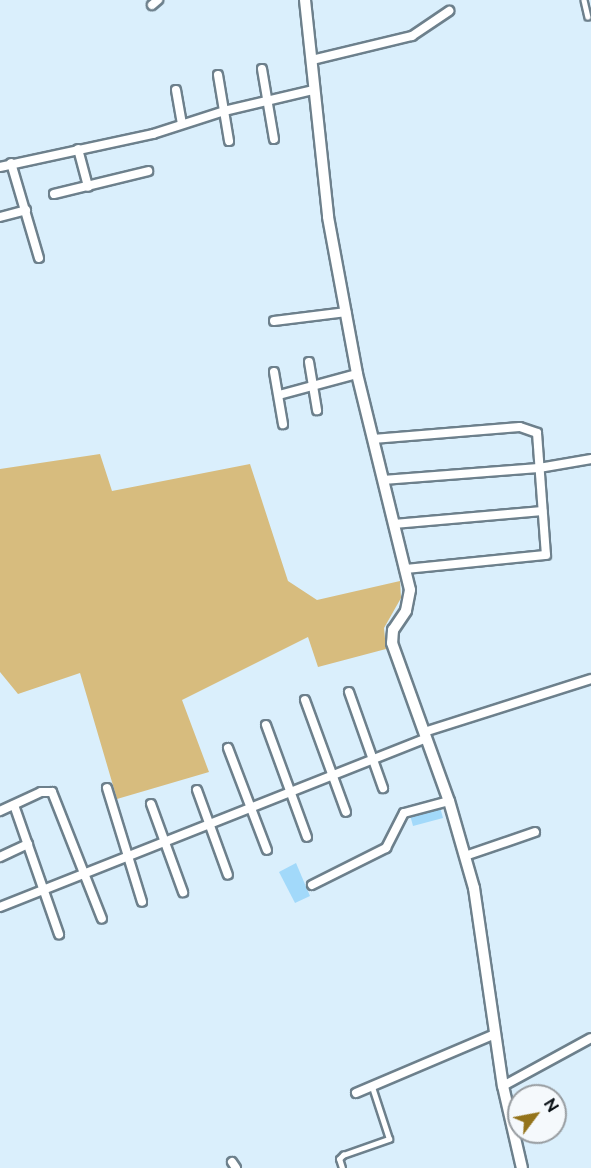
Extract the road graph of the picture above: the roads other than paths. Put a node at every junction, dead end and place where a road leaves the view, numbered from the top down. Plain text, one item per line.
1 (305, 0) edge
2 (584, 0) edge
3 (449, 11) dead end
4 (588, 17) dead end
5 (312, 60) junction
6 (262, 69) dead end
7 (218, 75) dead end
8 (176, 90) dead end
9 (313, 90) junction
10 (266, 100) junction
11 (224, 111) junction
12 (182, 123) junction
13 (274, 139) dead end
14 (229, 141) dead end
15 (78, 148) junction
16 (11, 163) junction
17 (0, 167) edge
18 (148, 171) dead end
19 (88, 187) junction
20 (54, 194) dead end
21 (26, 210) junction
22 (0, 217) edge
23 (39, 258) dead end
24 (346, 312) junction
25 (274, 321) dead end
26 (309, 362) dead end
27 (274, 372) dead end
28 (357, 374) junction
29 (313, 386) junction
30 (279, 395) junction
31 (317, 410) dead end
32 (283, 424) dead end
33 (373, 439) junction
34 (591, 459) edge
35 (539, 468) junction
36 (383, 480) junction
37 (542, 511) junction
38 (394, 524) junction
39 (405, 569) junction
40 (591, 679) edge
41 (349, 692) dead end
42 (304, 700) dead end
43 (266, 725) dead end
44 (425, 735) junction
45 (228, 748) dead end
46 (373, 760) junction
47 (333, 776) junction
48 (106, 788) dead end
49 (383, 788) dead end
50 (197, 790) dead end
51 (290, 793) junction
52 (449, 801) junction
53 (151, 804) dead end
54 (14, 805) junction
55 (251, 808) junction
56 (0, 811) edge
57 (346, 812) dead end
58 (209, 824) junction
59 (535, 832) dead end
60 (307, 837) dead end
61 (166, 841) junction
62 (28, 844) junction
63 (267, 850) dead end
64 (128, 856) junction
65 (465, 856) junction
66 (0, 857) edge
67 (83, 873) junction
68 (228, 875) dead end
69 (312, 885) dead end
70 (43, 888) junction
71 (183, 892) dead end
72 (142, 902) dead end
73 (0, 907) edge
74 (102, 919) dead end
75 (58, 934) dead end
76 (495, 1035) junction
77 (591, 1038) edge
78 (503, 1086) junction
79 (372, 1087) junction
80 (356, 1093) dead end
81 (342, 1168) edge
82 (522, 1168) edge

1 - 5 street
2 - 4 lane
3 - 5 street
5 - 9 street
6 - 10 street
7 - 11 street
8 - 12 street
9 - 10 street
9 - 24 street
10 - 11 street
10 - 13 street
11 - 12 street
11 - 14 street
12 - 15 street
15 - 16 street
15 - 19 street
16 - 17 street
16 - 21 street
18 - 19 street
19 - 20 street
21 - 22 street
21 - 23 street
24 - 25 street
24 - 28 street
26 - 29 street
27 - 30 street
28 - 29 street
28 - 33 street
29 - 30 street
29 - 31 street
30 - 32 street
33 - 35 street
33 - 36 street
34 - 35 street
35 - 36 street
35 - 37 street
36 - 38 street
37 - 38 street
37 - 39 street
38 - 39 street
39 - 44 street
40 - 44 street
41 - 46 street
42 - 47 street
43 - 51 street
44 - 46 street
44 - 52 street
45 - 55 street
46 - 47 street
46 - 49 street
47 - 51 street
47 - 57 street
48 - 64 street
50 - 58 street
51 - 55 street
51 - 60 street
52 - 65 street
52 - 69 street
53 - 61 street
54 - 56 street
54 - 62 street
54 - 67 street
55 - 58 street
55 - 63 street
58 - 61 street
58 - 68 street
59 - 65 street
61 - 64 street
61 - 71 street
62 - 66 street
62 - 70 street
64 - 67 street
64 - 72 street
65 - 76 street
67 - 70 street
67 - 74 street
70 - 73 street
70 - 75 street
76 - 78 street
76 - 79 street
77 - 78 street
78 - 82 street
79 - 80 street
79 - 81 lane

